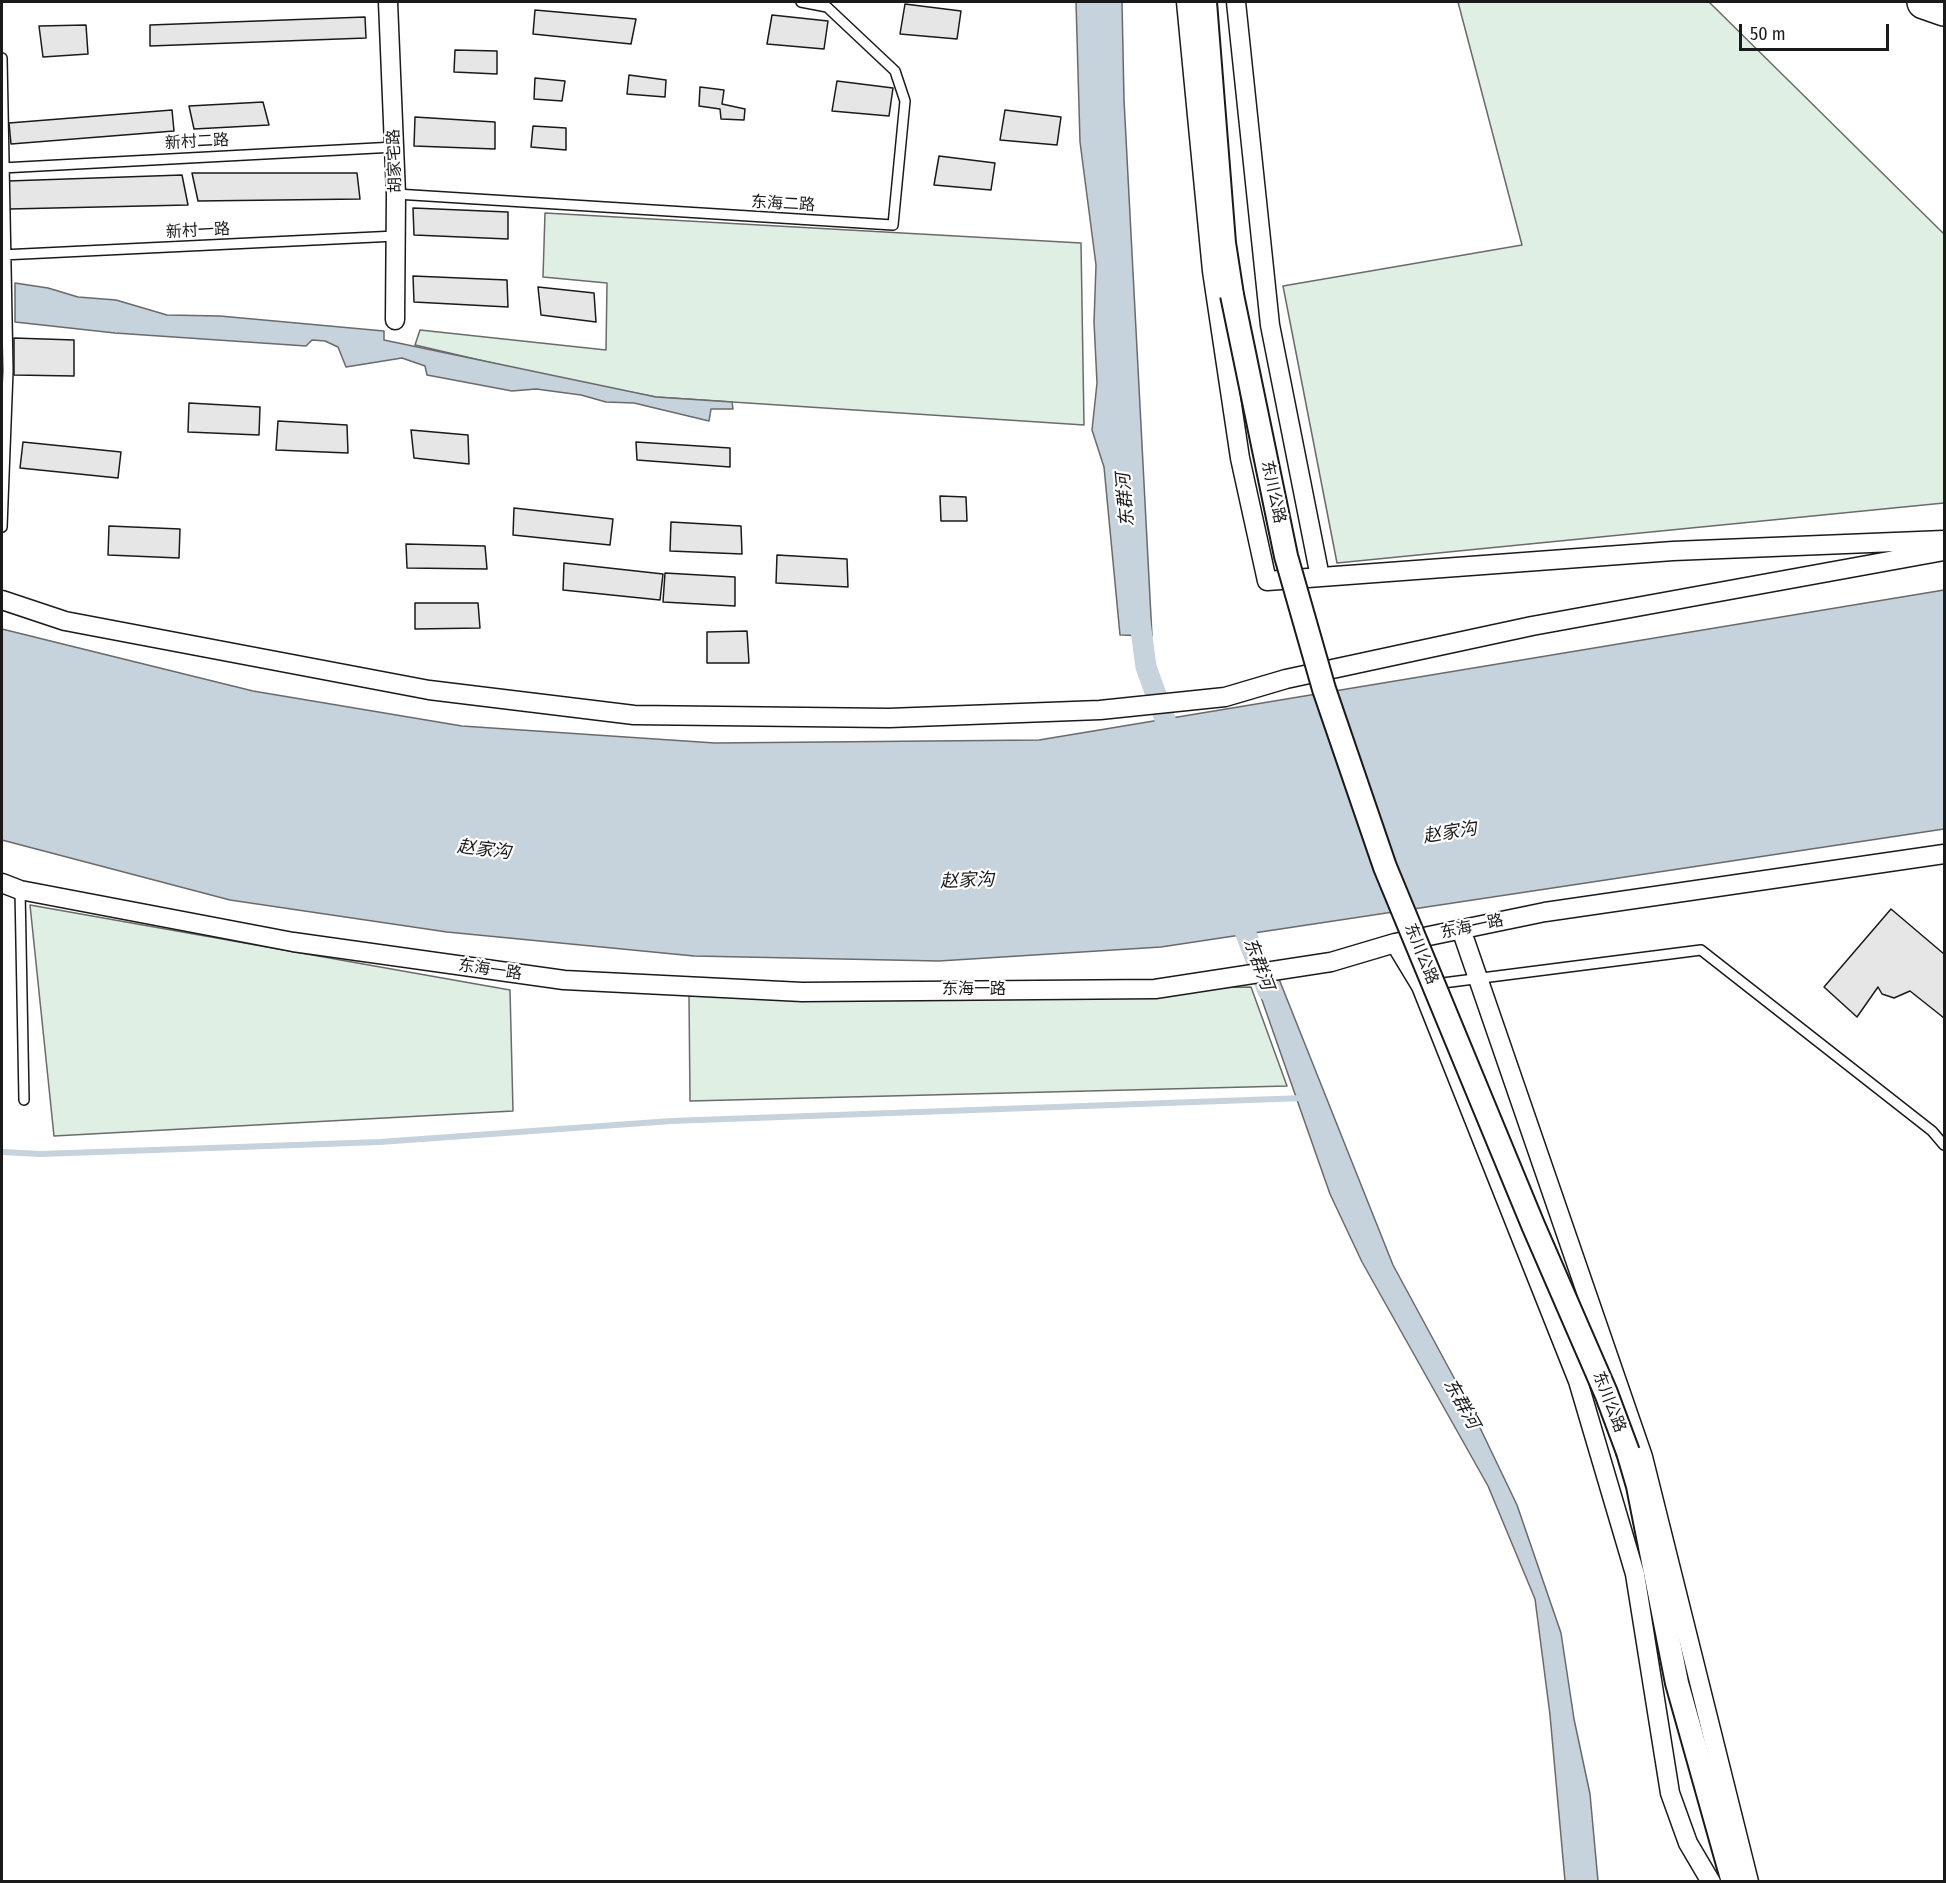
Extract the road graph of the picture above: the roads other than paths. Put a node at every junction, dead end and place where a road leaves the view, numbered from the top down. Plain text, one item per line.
1 (388, 2) edge
2 (801, 2) edge
3 (1186, 2) edge
4 (1205, 2) edge
5 (1236, 2) edge
6 (1924, 2) edge
7 (1944, 9) edge
8 (2, 58) edge
9 (395, 147) junction
10 (3, 168) edge
11 (396, 194) junction
12 (396, 236) junction
13 (4, 255) edge
14 (395, 320) dead end
15 (2, 526) edge
16 (1944, 540) edge
17 (1944, 551) edge
18 (1320, 577) junction
19 (2, 600) edge
20 (1944, 854) edge
21 (2, 883) edge
22 (20, 890) junction
23 (1461, 929) junction
24 (1395, 943) junction
25 (1478, 979) junction
26 (1421, 986) junction
27 (24, 1100) dead end
28 (1944, 1145) edge
29 (1711, 1881) edge
30 (1733, 1881) edge
31 (1749, 1881) edge

1 - 9 street, 胡家宅路
2 - 11 lane, 东海二路
3 - 18 street
4 - 30 street, 东川公路, bridge
5 - 18 street
6 - 7 highway
8 - 10 lane
9 - 10 lane, 新村二路
9 - 11 street, 胡家宅路
10 - 13 lane
11 - 12 street, 胡家宅路
12 - 13 lane, 新村一路
12 - 14 street, 胡家宅路
13 - 15 lane
16 - 18 street
17 - 19 street
20 - 23 street, 东海一路
21 - 22 street, 东海一路
22 - 24 street, 东海一路
22 - 27 lane
23 - 24 street, 东海一路
23 - 25 street
24 - 26 street
25 - 26 lane
25 - 28 lane
25 - 31 street
26 - 29 street

